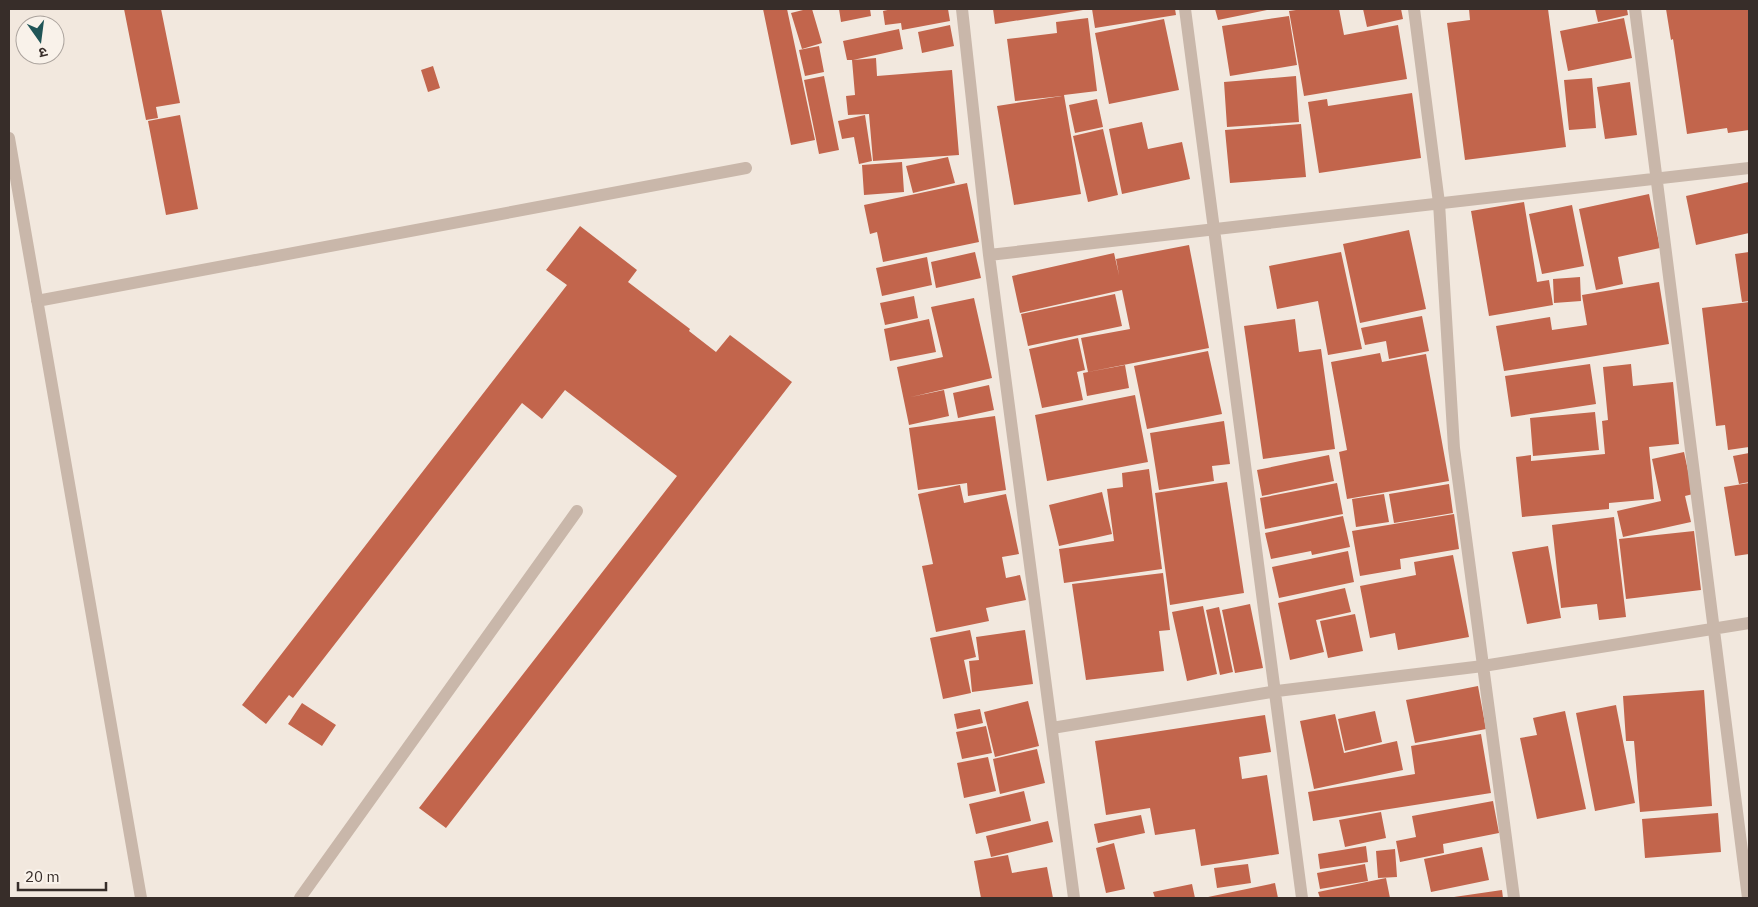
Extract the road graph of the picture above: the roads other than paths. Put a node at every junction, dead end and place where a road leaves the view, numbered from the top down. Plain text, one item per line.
1 (962, 9) edge
2 (1185, 9) edge
3 (1414, 9) edge
4 (1635, 9) edge
5 (9, 138) edge
6 (746, 168) dead end
7 (1749, 168) edge
8 (1656, 179) junction
9 (1439, 203) junction
10 (1212, 229) junction
11 (989, 255) junction
12 (37, 301) junction
13 (577, 511) dead end
14 (1749, 623) edge
15 (1713, 628) junction
16 (1483, 666) junction
17 (1277, 691) junction
18 (1052, 728) junction
19 (141, 898) edge
20 (300, 898) edge
21 (1074, 898) edge
22 (1302, 898) edge
23 (1514, 898) edge
24 (1748, 898) edge

1 - 11 street
2 - 10 street
3 - 9 street
4 - 8 street
5 - 12 street
6 - 12 street
7 - 8 street
8 - 9 street
8 - 15 street
9 - 10 street
9 - 16 street
10 - 11 street
10 - 17 street
11 - 18 street
12 - 19 street
13 - 20 street
14 - 15 street
15 - 16 street
15 - 24 street
16 - 17 street
16 - 23 street
17 - 18 street
17 - 22 street
18 - 21 street

